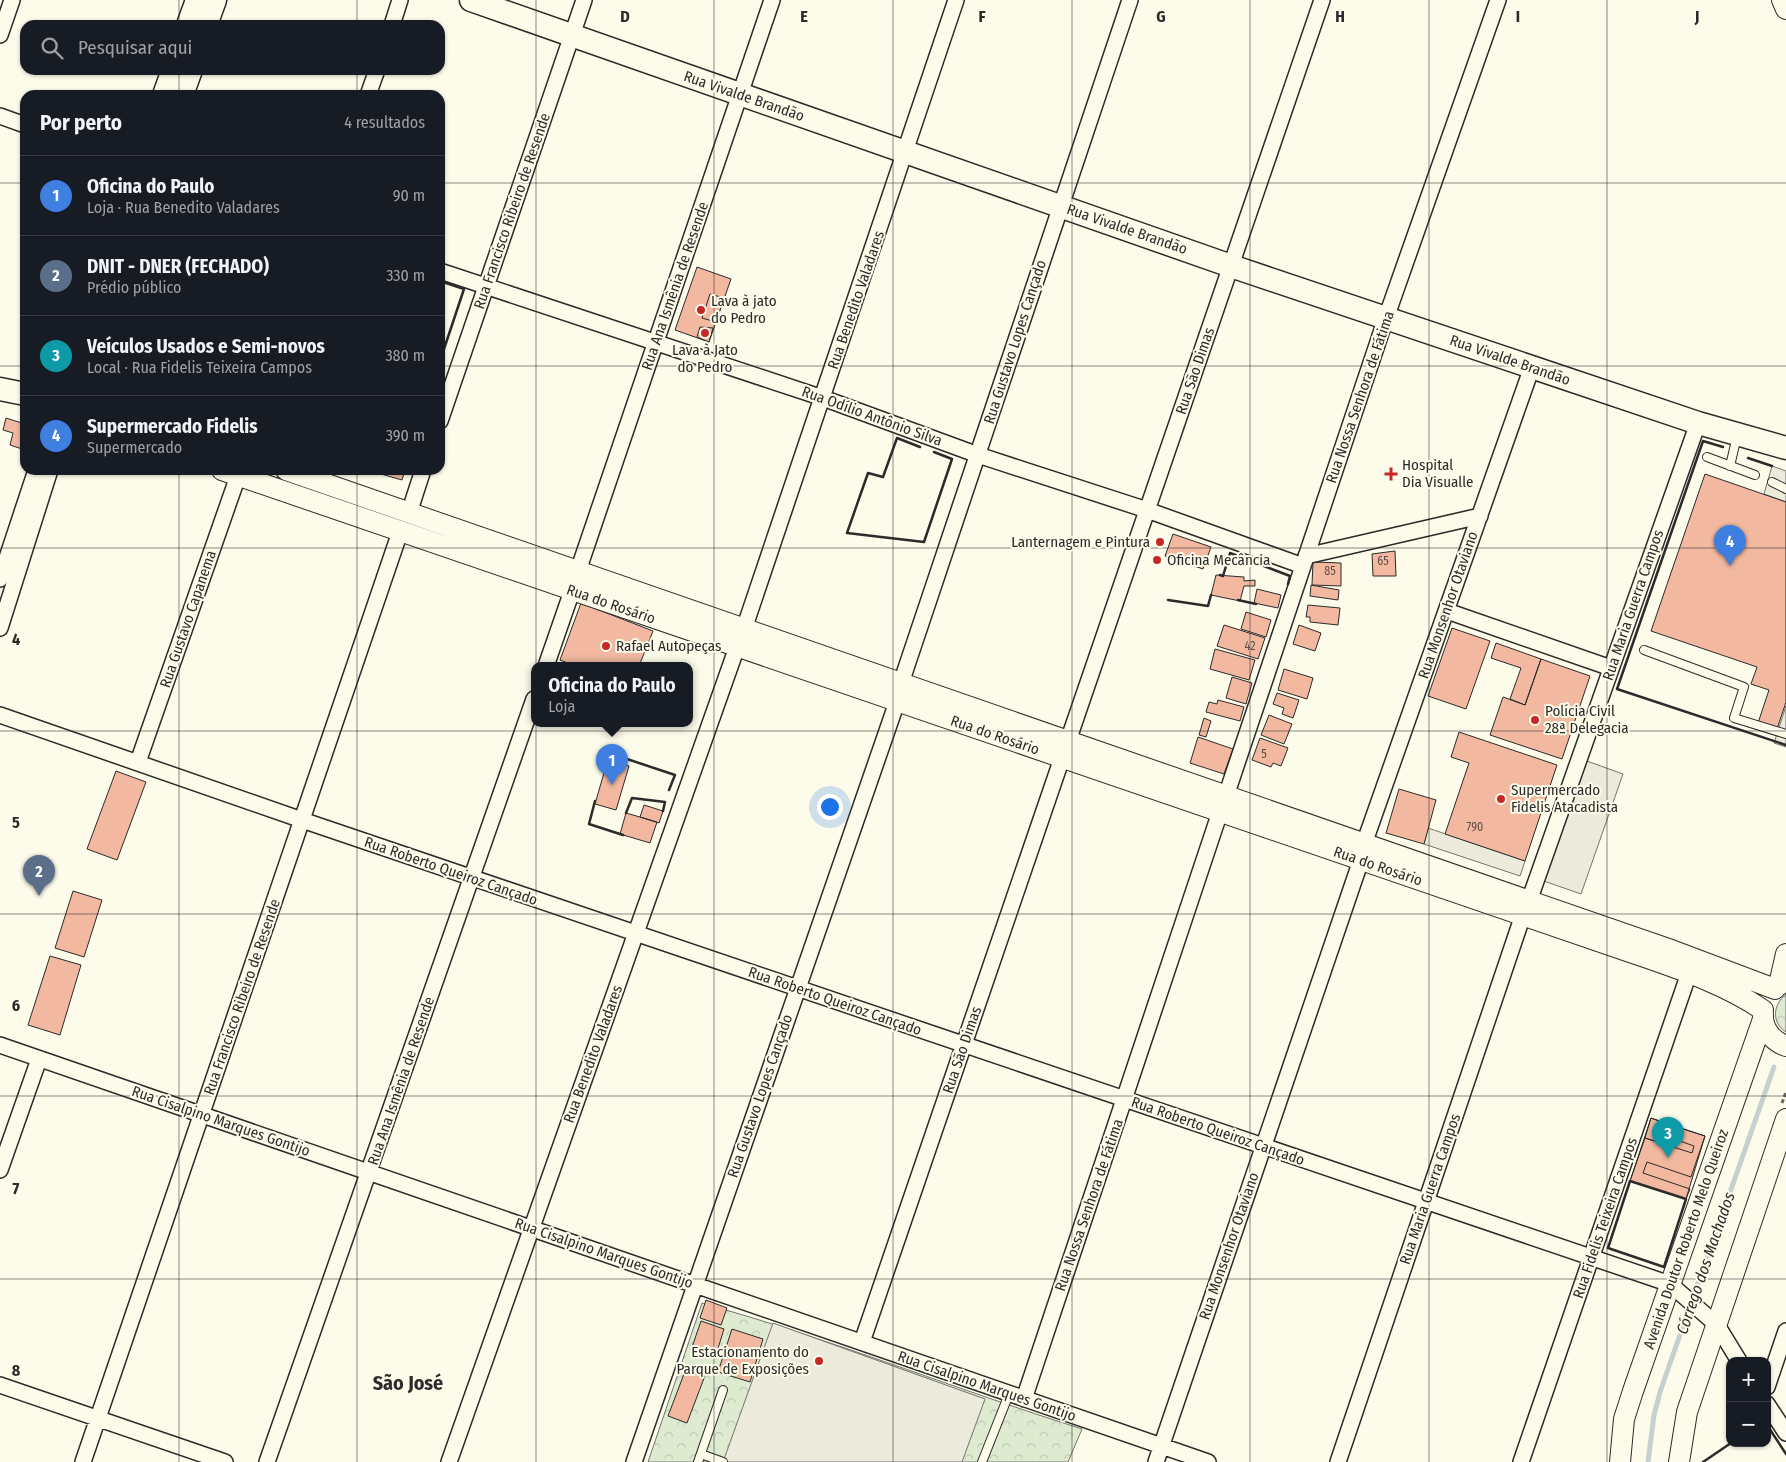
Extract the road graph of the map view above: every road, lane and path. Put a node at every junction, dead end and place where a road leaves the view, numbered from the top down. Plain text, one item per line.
1 (12, 0) edge
2 (197, 0) edge
3 (215, 0) edge
4 (400, 0) edge
5 (471, 0) edge
6 (584, 0) edge
7 (772, 0) edge
8 (956, 0) edge
9 (1130, 0) edge
10 (1322, 0) edge
11 (1782, 0) edge
12 (1492, 1) edge
13 (1786, 9) edge
14 (190, 20) edge
15 (208, 20) edge
16 (394, 20) edge
17 (0, 35) edge
18 (572, 35) junction
19 (171, 75) edge
20 (188, 75) edge
21 (374, 75) edge
22 (166, 90) edge
23 (184, 90) edge
24 (370, 90) edge
25 (740, 94) junction
26 (0, 116) edge
27 (20, 123) edge
28 (906, 152) junction
29 (1060, 206) junction
30 (1231, 266) junction
31 (445, 273) edge
32 (486, 286) junction
33 (1386, 318) junction
34 (656, 342) junction
35 (1532, 367) junction
36 (0, 389) edge
37 (20, 393) edge
38 (823, 398) junction
39 (445, 406) edge
40 (1698, 423) junction
41 (1738, 434) junction
42 (1786, 448) edge
43 (978, 455) junction
44 (1707, 457) dead end
45 (1730, 466) junction
46 (34, 475) edge
47 (48, 475) edge
48 (229, 475) edge
49 (236, 475) edge
50 (300, 475) edge
51 (421, 475) edge
52 (1755, 475) dead end
53 (1786, 478) edge
54 (1772, 482) dead end
55 (1785, 488) edge
56 (1148, 510) junction
57 (409, 513) junction
58 (1480, 516) junction
59 (400, 532) junction
60 (1305, 561) junction
61 (578, 571) junction
62 (0, 579) edge
63 (572, 591) junction
64 (1446, 611) junction
65 (0, 628) edge
66 (741, 638) junction
67 (1644, 650) dead end
68 (547, 662) edge
69 (1611, 668) junction
70 (899, 692) junction
71 (531, 708) edge
72 (0, 715) edge
73 (1786, 734) edge
74 (1065, 749) junction
75 (138, 762) junction
76 (1223, 804) junction
77 (302, 820) junction
78 (1362, 852) junction
79 (472, 878) junction
80 (1526, 908) junction
81 (636, 933) junction
82 (1786, 954) edge
83 (1689, 973) junction
84 (1780, 986) edge
85 (797, 988) junction
86 (1763, 1014) junction
87 (0, 1045) edge
88 (964, 1045) junction
89 (1786, 1046) edge
90 (39, 1059) junction
91 (1124, 1099) junction
92 (202, 1115) junction
93 (1786, 1119) edge
94 (1263, 1146) junction
95 (0, 1170) edge
96 (368, 1172) junction
97 (1426, 1201) junction
98 (531, 1228) junction
99 (1590, 1259) junction
100 (695, 1285) junction
101 (1677, 1290) junction
102 (1717, 1325) junction
103 (1786, 1331) edge
104 (862, 1342) junction
105 (1737, 1357) edge
106 (1771, 1375) edge
107 (0, 1385) edge
108 (723, 1390) dead end
109 (1009, 1394) junction
110 (1024, 1399) junction
111 (1771, 1410) edge
112 (98, 1419) junction
113 (1786, 1434) edge
114 (1161, 1447) junction
115 (699, 1458) edge
116 (83, 1462) edge
117 (225, 1462) edge
118 (267, 1462) edge
119 (449, 1462) edge
120 (634, 1462) edge
121 (723, 1462) edge
122 (982, 1462) edge
123 (1156, 1462) edge
124 (1208, 1462) edge
125 (1338, 1462) edge
126 (1520, 1462) edge
127 (1620, 1462) edge
128 (1679, 1462) edge

1 - 17 street
2 - 14 main road
3 - 15 main road
4 - 16 street
5 - 18 main road, Rua Vivalde Brandão
6 - 18 street, Rua Francisco Ribeiro de Resende
7 - 25 street, Rua Ana Ismênia de Resende
8 - 28 street, Rua Benedito Valadares
9 - 29 street, Rua Gustavo Lopes Cançado
10 - 30 street, Rua São Dimas
11 - 13 main road
12 - 33 street, Rua Nossa Senhora de Fátima
18 - 25 main road, Rua Vivalde Brandão
18 - 32 street, Rua Francisco Ribeiro de Resende
19 - 22 main road
20 - 23 main road
21 - 24 street
25 - 28 main road, Rua Vivalde Brandão
25 - 34 street, Rua Ana Ismênia de Resende
26 - 27 street
28 - 29 main road, Rua Vivalde Brandão
28 - 38 street, Rua Benedito Valadares
29 - 30 main road, Rua Vivalde Brandão
29 - 43 street, Rua Gustavo Lopes Cançado
30 - 33 main road, Rua Vivalde Brandão
30 - 56 street, Rua São Dimas
31 - 32 street, Rua Odílio Antônio Silva
32 - 34 street, Rua Odílio Antônio Silva
32 - 39 street, Rua Francisco Ribeiro de Resende
33 - 35 main road, Rua Vivalde Brandão
33 - 60 street, Rua Nossa Senhora de Fátima
34 - 38 street, Rua Odílio Antônio Silva
34 - 61 street, Rua Ana Ismênia de Resende
35 - 40 main road, Rua Vivalde Brandão
35 - 58 street, Rua Monsenhor Otaviano
36 - 37 main road
38 - 43 street, Rua Odílio Antônio Silva
38 - 66 street, Rua Benedito Valadares
40 - 41 main road, Rua Vivalde Brandão
40 - 69 street, Rua Maria Guerra Campos
41 - 42 main road, Rua Vivalde Brandão
41 - 45 lane
43 - 56 street, Rua Odílio Antônio Silva
43 - 70 street, Rua Gustavo Lopes Cançado
44 - 45 lane
45 - 52 lane
46 - 62 street
47 - 65 street
48 - 75 street, Rua Gustavo Capanema
49 - 59 main road, Rua do Rosário
50 - 57 main road, Rua do Rosário
51 - 57 street
53 - 55 lane
54 - 55 lane
56 - 60 street, Rua Odílio Antônio Silva
56 - 74 street, Rua São Dimas
57 - 61 main road, Rua do Rosário
58 - 60 street
58 - 64 street, Rua Monsenhor Otaviano
59 - 63 main road, Rua do Rosário
59 - 77 street, Rua Francisco Ribeiro de Resende
60 - 76 street, Rua Nossa Senhora de Fátima
61 - 66 main road, Rua do Rosário
63 - 66 main road, Rua do Rosário
63 - 68 street
64 - 69 street
64 - 78 street, Rua Monsenhor Otaviano
66 - 70 main road, Rua do Rosário
66 - 81 street, Rua Benedito Valadares
67 - 73 lane
69 - 80 street, Rua Maria Guerra Campos
70 - 74 main road, Rua do Rosário
70 - 85 street, Rua Gustavo Lopes Cançado
71 - 79 street, Rua Ana Ismênia de Resende
72 - 75 street, Rua Roberto Queiroz Cançado
74 - 76 main road, Rua do Rosário
74 - 88 street, Rua São Dimas
75 - 77 street, Rua Roberto Queiroz Cançado
76 - 78 main road, Rua do Rosário
76 - 91 street, Rua Nossa Senhora de Fátima
77 - 79 street, Rua Roberto Queiroz Cançado
77 - 92 street, Rua Francisco Ribeiro de Resende
78 - 80 main road, Rua do Rosário
78 - 94 street, Rua Monsenhor Otaviano
79 - 81 street, Rua Roberto Queiroz Cançado
79 - 96 street, Rua Ana Ismênia de Resende
80 - 83 main road, Rua do Rosário
80 - 84 main road, Rua do Rosário
80 - 97 street, Rua Maria Guerra Campos
81 - 85 street, Rua Roberto Queiroz Cançado
81 - 98 street, Rua Benedito Valadares
82 - 84 main road
83 - 86 main road, Rua do Rosário
83 - 99 street, Rua Fidelis Teixeira Campos
84 - 86 main road, Avenida Doutor Roberto Melo Queiroz
85 - 88 street, Rua Roberto Queiroz Cançado
85 - 100 street, Rua Gustavo Lopes Cançado
86 - 89 main road
86 - 101 main road, Avenida Doutor Roberto Melo Queiroz
87 - 90 street, Rua Cisalpino Marques Gontijo
88 - 91 street, Rua Roberto Queiroz Cançado
88 - 104 street, Rua São Dimas
90 - 92 street, Rua Cisalpino Marques Gontijo
90 - 95 street
91 - 94 street, Rua Roberto Queiroz Cançado
91 - 110 street, Rua Nossa Senhora de Fátima
92 - 96 street, Rua Cisalpino Marques Gontijo
92 - 112 street, Rua Francisco Ribeiro de Resende
93 - 102 main road
94 - 97 street, Rua Roberto Queiroz Cançado
94 - 114 street, Rua Monsenhor Otaviano
96 - 98 street, Rua Cisalpino Marques Gontijo
96 - 118 street, Rua Ana Ismênia de Resende
97 - 99 street, Rua Roberto Queiroz Cançado
97 - 125 street, Rua Maria Guerra Campos
98 - 100 street, Rua Cisalpino Marques Gontijo
98 - 119 street, Rua Benedito Valadares
99 - 101 street, Rua Roberto Queiroz Cançado
99 - 126 street, Rua Fidelis Teixeira Campos
100 - 104 street, Rua Cisalpino Marques Gontijo
100 - 120 street, Rua Gustavo Lopes Cançado
101 - 102 street
101 - 127 main road, Avenida Doutor Roberto Melo Queiroz
102 - 105 street
102 - 128 main road
103 - 106 street
104 - 109 street, Rua Cisalpino Marques Gontijo
107 - 112 street
108 - 115 lane
109 - 110 street, Rua Cisalpino Marques Gontijo
109 - 122 lane
110 - 114 street, Rua Cisalpino Marques Gontijo
111 - 113 street
112 - 116 street, Rua Francisco Ribeiro de Resende
112 - 117 street
114 - 123 street, Rua Monsenhor Otaviano
114 - 124 street, Rua Cisalpino Marques Gontijo
115 - 121 lane

